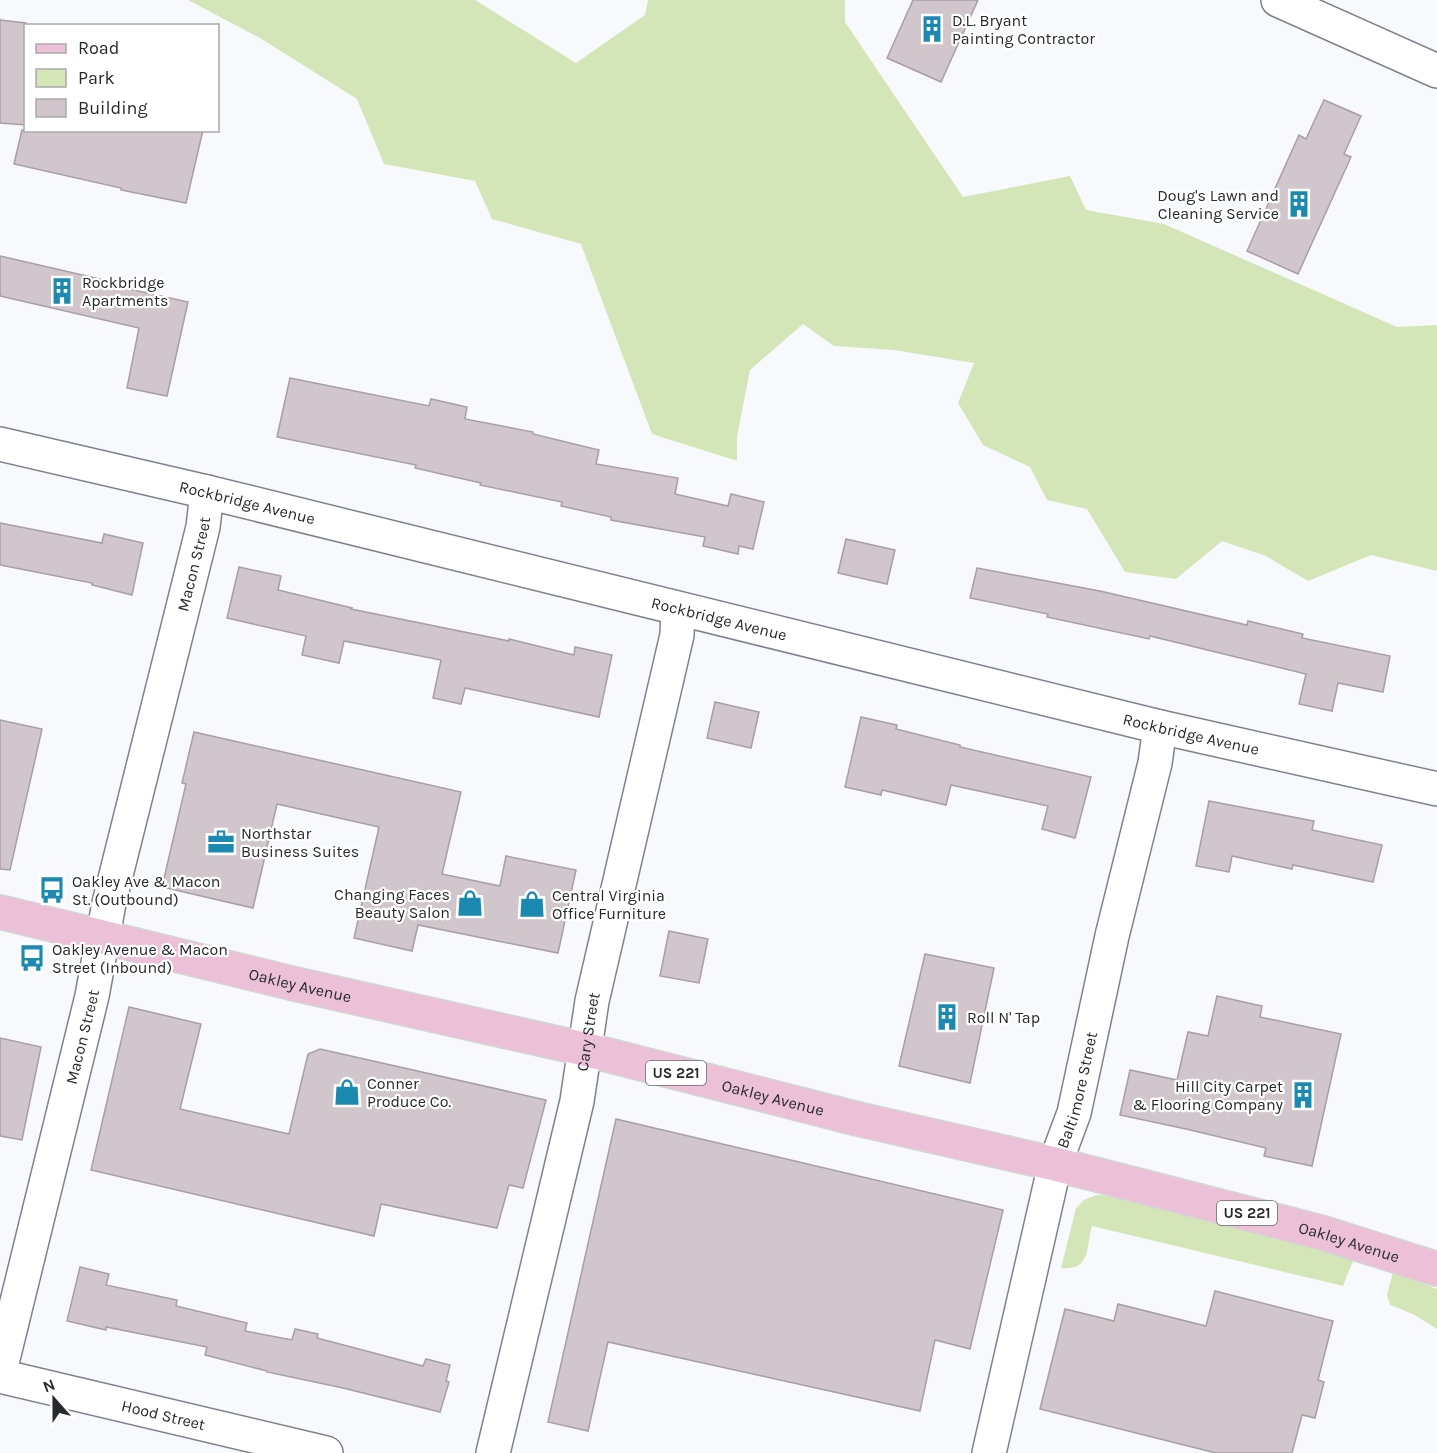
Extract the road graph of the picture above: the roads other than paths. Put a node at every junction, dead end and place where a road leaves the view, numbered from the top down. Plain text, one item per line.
1 (1278, 0) edge
2 (1437, 71) edge
3 (0, 444) edge
4 (207, 492) junction
5 (678, 609) junction
6 (1160, 727) junction
7 (1437, 789) edge
8 (0, 912) edge
9 (103, 938) junction
10 (584, 1049) junction
11 (1055, 1164) junction
12 (1437, 1269) edge
13 (0, 1371) edge
14 (0, 1376) edge
15 (326, 1453) edge
16 (493, 1453) edge
17 (989, 1453) edge

1 - 2 street
3 - 4 street, Rockbridge Avenue
4 - 5 street, Rockbridge Avenue
4 - 9 street, Macon Street
5 - 6 street, Rockbridge Avenue
5 - 10 street, Cary Street
6 - 7 street, Rockbridge Avenue
6 - 11 street, Baltimore Street
8 - 9 main road, Oakley Avenue / US 221
9 - 10 main road, Oakley Avenue / US 221
9 - 13 street, Macon Street
10 - 11 main road, Oakley Avenue / US 221
10 - 16 street, Cary Street
11 - 12 main road, Oakley Avenue / US 221
11 - 17 street, Baltimore Street
14 - 15 street, Hood Street

